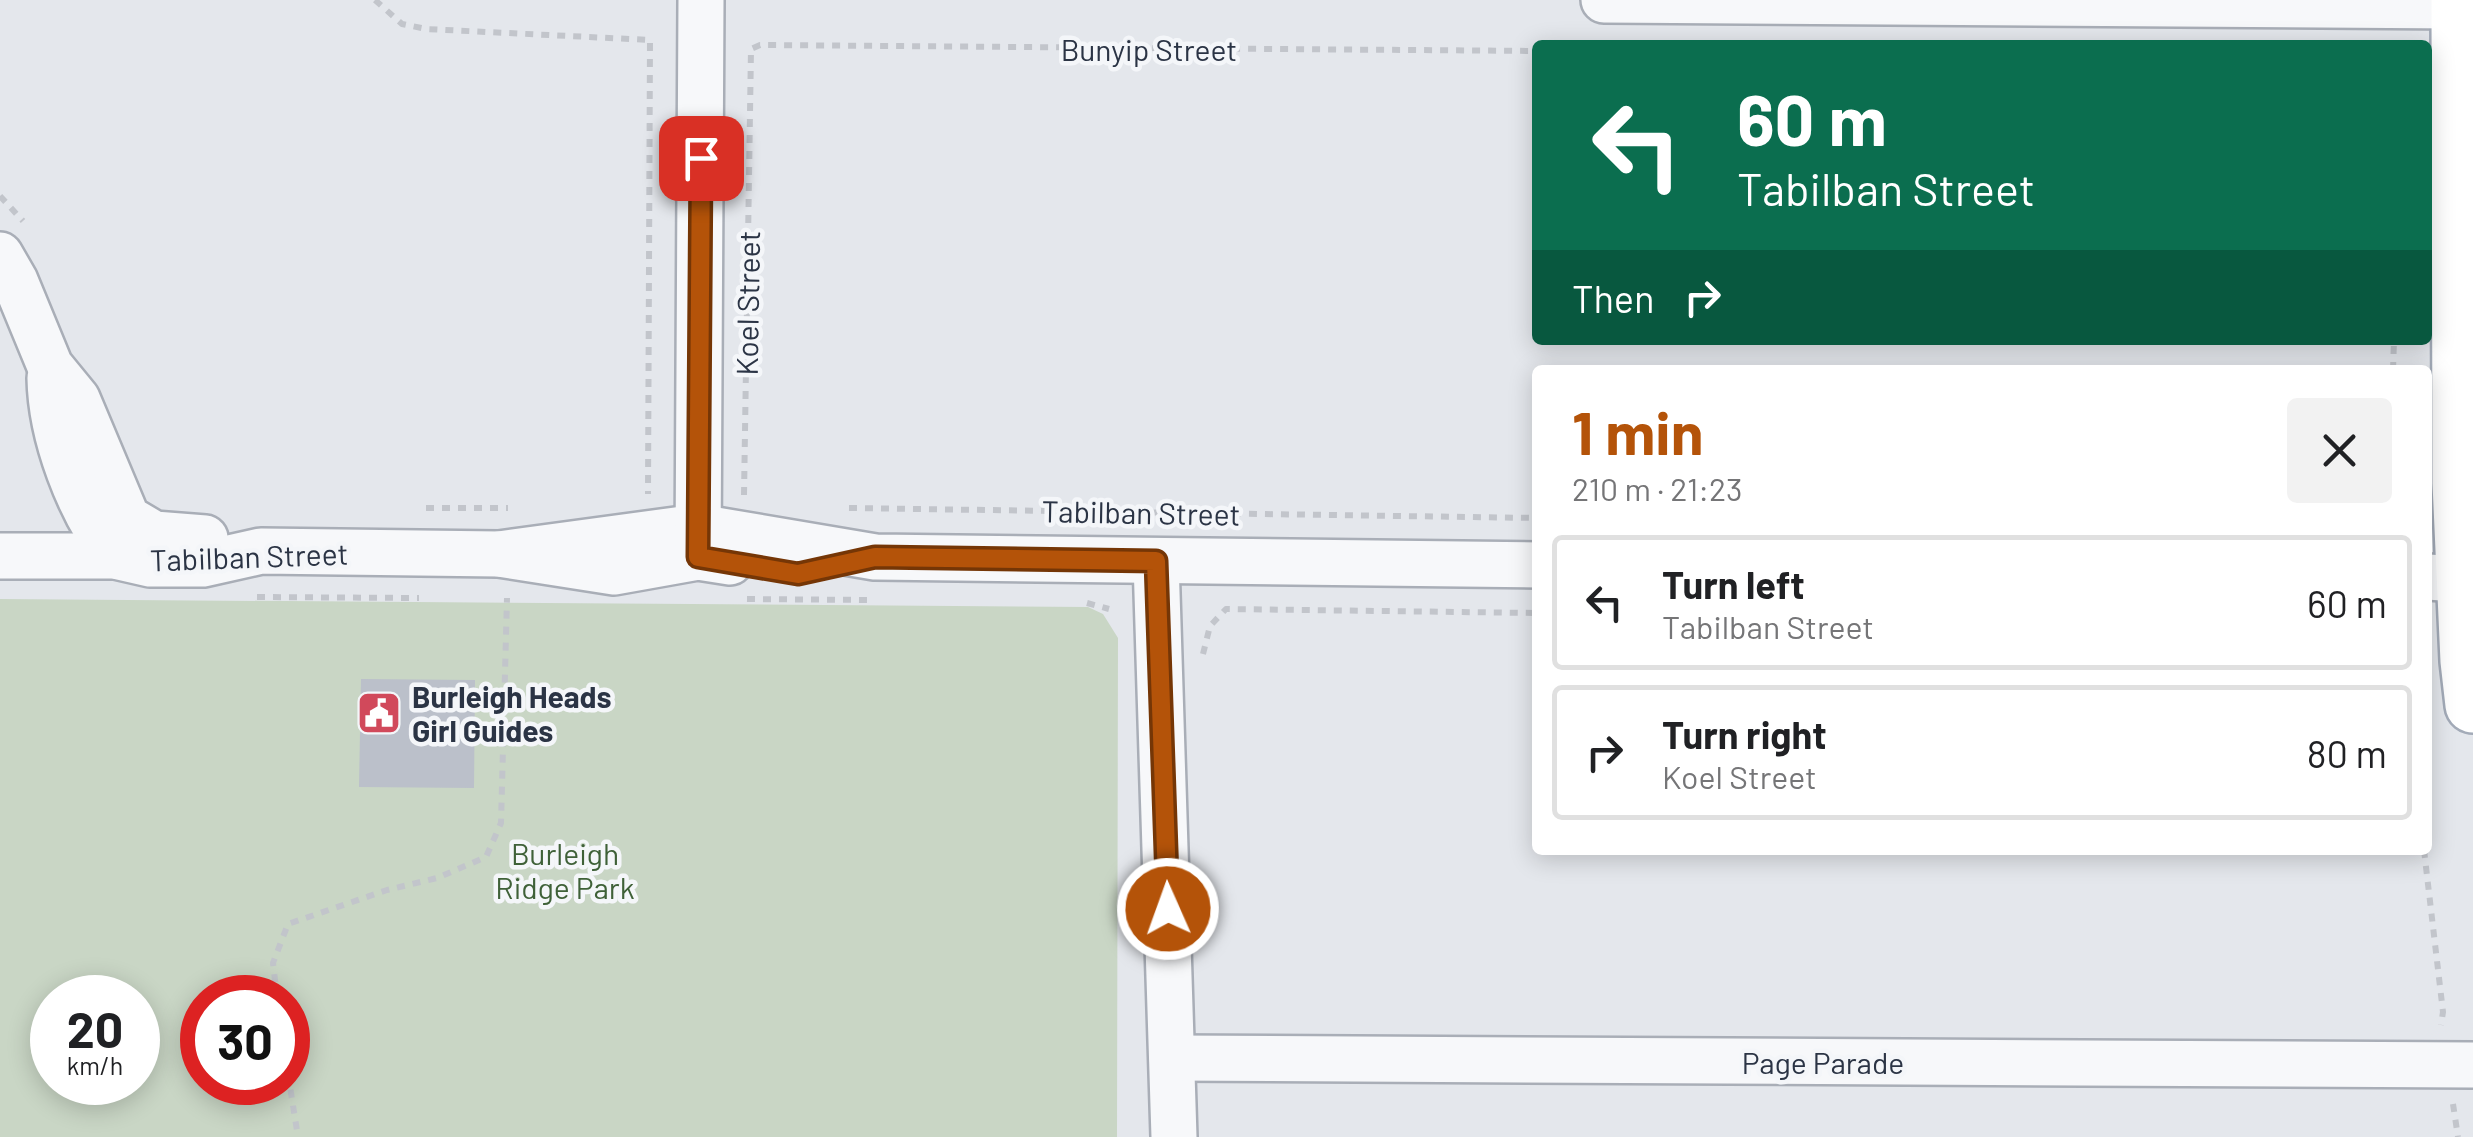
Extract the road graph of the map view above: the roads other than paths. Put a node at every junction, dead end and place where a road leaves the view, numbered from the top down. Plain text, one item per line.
1 (701, 0) edge
2 (1604, 0) edge
3 (2182, 2) edge
4 (2459, 3) edge
5 (0, 254) edge
6 (126, 542) junction
7 (698, 542) junction
8 (0, 556) edge
9 (1156, 561) junction
10 (1532, 565) edge
11 (2459, 581) edge
12 (2473, 705) edge
13 (1172, 1058) junction
14 (2473, 1066) edge
15 (1174, 1137) edge

1 - 7 street, Koel Street
2 - 3 street
3 - 4 street
4 - 11 main road
5 - 6 street
6 - 7 street, Tabilban Street
6 - 8 street, Tabilban Street
7 - 9 street, Tabilban Street
9 - 10 street, Tabilban Street
9 - 13 street
11 - 12 main road
13 - 14 street, Page Parade
13 - 15 street

